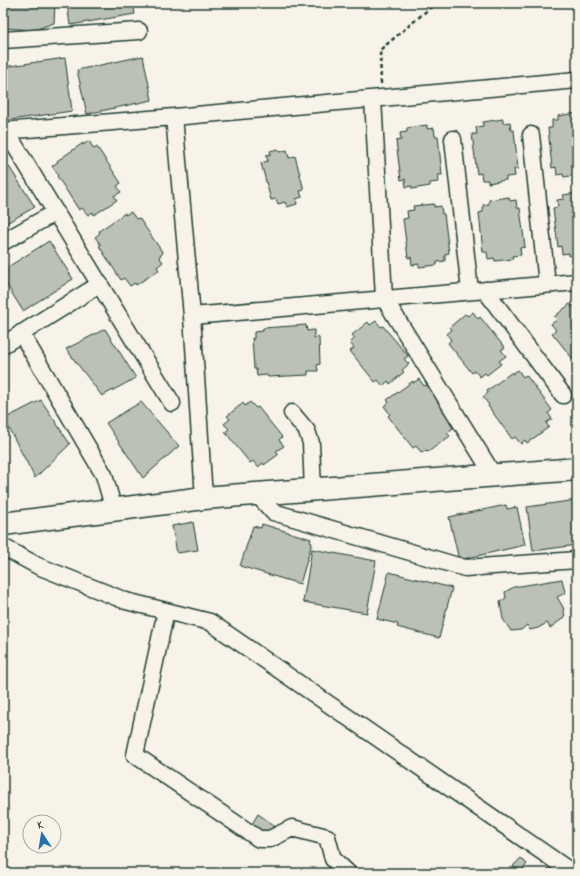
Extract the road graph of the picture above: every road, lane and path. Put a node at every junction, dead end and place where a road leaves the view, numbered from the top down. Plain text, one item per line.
1 (436, 3) edge
2 (139, 31) dead end
3 (3, 40) edge
4 (577, 80) edge
5 (377, 98) junction
6 (174, 117) junction
7 (5, 131) edge
8 (531, 135) dead end
9 (453, 139) dead end
10 (56, 212) junction
11 (3, 242) edge
12 (577, 282) edge
13 (100, 284) junction
14 (547, 284) junction
15 (478, 290) junction
16 (384, 298) junction
17 (192, 316) junction
18 (21, 333) junction
19 (3, 345) edge
20 (563, 395) dead end
21 (172, 403) dead end
22 (292, 413) dead end
23 (577, 469) edge
24 (494, 476) junction
25 (313, 490) junction
26 (257, 494) junction
27 (204, 498) junction
28 (114, 510) junction
29 (3, 524) edge
30 (3, 548) edge
31 (577, 560) edge
32 (166, 611) junction
33 (348, 873) edge
34 (573, 873) edge

1 - 5 path
2 - 3 street
4 - 5 street
5 - 6 street
5 - 16 street
6 - 7 street
6 - 17 street
7 - 10 street
8 - 14 street
9 - 15 street
10 - 11 street
10 - 13 street
12 - 14 street
13 - 18 street
13 - 21 street
14 - 15 street
15 - 16 street
15 - 20 street
16 - 17 street
16 - 24 street
17 - 27 street
18 - 19 street
18 - 28 street
22 - 25 street
23 - 24 street
24 - 25 street
25 - 26 street
26 - 27 street
26 - 31 street
27 - 28 street
28 - 29 street
30 - 32 street
32 - 33 street
32 - 34 street

